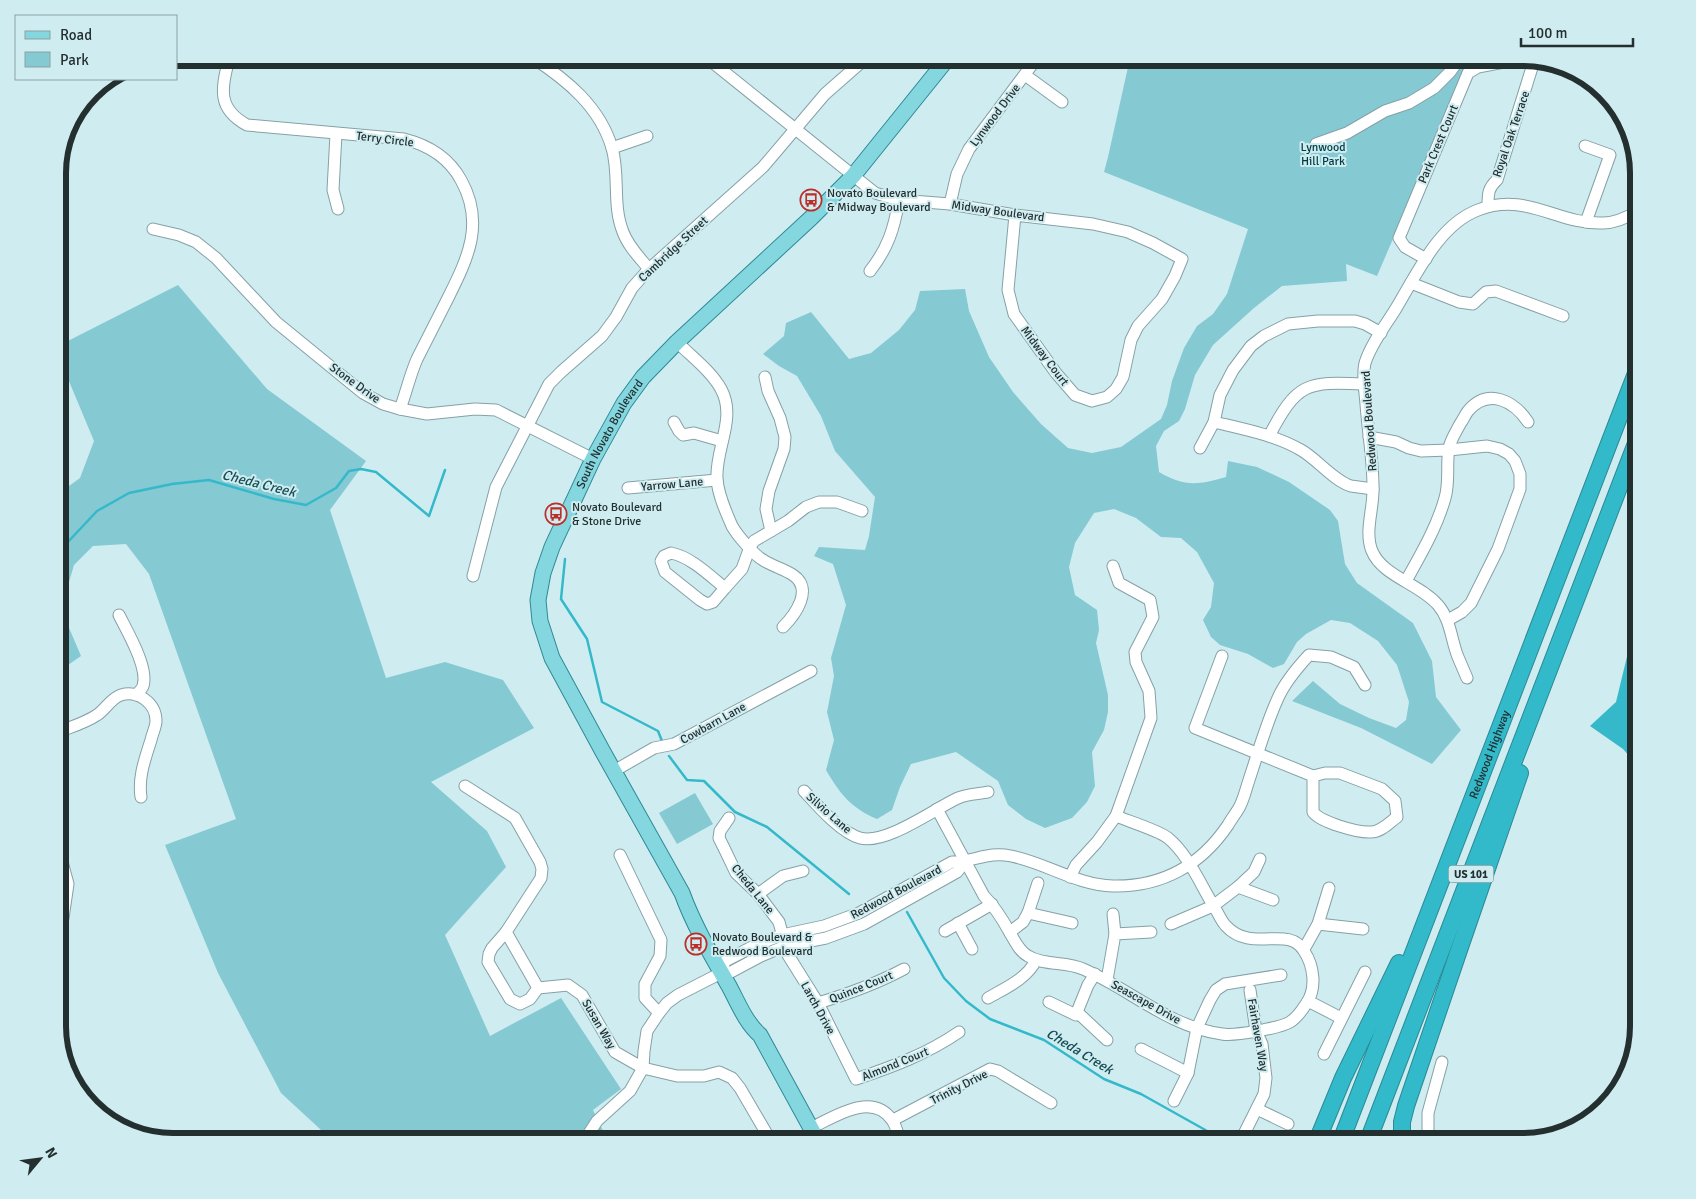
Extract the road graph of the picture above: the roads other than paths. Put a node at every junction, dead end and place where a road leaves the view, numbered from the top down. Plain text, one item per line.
1 (227, 66) edge
2 (546, 66) edge
3 (717, 66) edge
4 (857, 66) edge
5 (942, 66) edge
6 (1031, 66) edge
7 (1454, 66) edge
8 (1483, 66) edge
9 (1532, 67) edge
10 (1025, 75) junction
11 (1062, 102) dead end
12 (796, 129) junction
13 (336, 134) junction
14 (647, 136) dead end
15 (1316, 144) dead end
16 (1585, 146) dead end
17 (612, 148) junction
18 (853, 176) junction
19 (899, 200) junction
20 (950, 204) junction
21 (1488, 206) junction
22 (338, 209) dead end
23 (1015, 214) junction
24 (1630, 215) edge
25 (1586, 222) junction
26 (153, 229) dead end
27 (1182, 259) joint
28 (1426, 259) junction
29 (649, 269) junction
30 (870, 271) dead end
31 (1411, 283) junction
32 (1562, 316) dead end
33 (1381, 333) junction
34 (677, 342) junction
35 (765, 377) dead end
36 (1364, 384) junction
37 (1630, 389) edge
38 (400, 410) junction
39 (674, 422) dead end
40 (1214, 422) junction
41 (1528, 422) dead end
42 (527, 425) junction
43 (1269, 436) junction
44 (1369, 437) junction
45 (722, 441) junction
46 (1200, 448) dead end
47 (1449, 450) junction
48 (594, 459) junction
49 (1630, 459) edge
50 (717, 480) junction
51 (628, 488) dead end
52 (1374, 489) junction
53 (862, 511) dead end
54 (771, 531) junction
55 (750, 547) junction
56 (1113, 566) dead end
57 (472, 576) dead end
58 (1406, 580) junction
59 (725, 588) junction
60 (1574, 606) junction
61 (119, 615) dead end
62 (1448, 620) junction
63 (783, 627) dead end
64 (1222, 656) dead end
65 (811, 671) dead end
66 (1467, 678) dead end
67 (1365, 685) dead end
68 (136, 696) junction
69 (66, 729) edge
70 (1258, 753) junction
71 (614, 771) junction
72 (1313, 776) junction
73 (465, 786) dead end
74 (804, 791) dead end
75 (988, 792) dead end
76 (141, 797) dead end
77 (937, 809) junction
78 (1116, 816) junction
79 (729, 818) dead end
80 (620, 855) dead end
81 (1260, 859) dead end
82 (965, 862) junction
83 (1190, 865) junction
84 (803, 871) dead end
85 (66, 877) edge
86 (1070, 877) junction
87 (1038, 883) dead end
88 (1238, 887) junction
89 (1329, 888) dead end
90 (758, 894) junction
91 (66, 898) edge
92 (1273, 900) dead end
93 (992, 904) junction
94 (1213, 906) junction
95 (1028, 913) junction
96 (1113, 914) dead end
97 (958, 923) junction
98 (1072, 923) dead end
99 (1171, 924) dead end
100 (1318, 924) junction
101 (1363, 929) dead end
102 (945, 931) dead end
103 (506, 932) junction
104 (1010, 932) junction
105 (1151, 932) dead end
106 (1114, 934) junction
107 (1420, 936) junction
108 (784, 941) junction
109 (972, 949) dead end
110 (1304, 949) junction
111 (1036, 960) junction
112 (904, 968) dead end
113 (726, 969) junction
114 (1365, 972) dead end
115 (1095, 974) junction
116 (1281, 975) dead end
117 (1107, 980) junction
118 (538, 988) junction
119 (1250, 990) dead end
120 (988, 998) dead end
121 (1308, 1001) junction
122 (1049, 1002) dead end
123 (818, 1004) junction
124 (1077, 1012) junction
125 (659, 1013) junction
126 (1341, 1018) junction
127 (1196, 1028) junction
128 (1256, 1031) junction
129 (959, 1032) dead end
130 (1107, 1040) dead end
131 (1141, 1049) dead end
132 (1324, 1054) dead end
133 (1442, 1062) dead end
134 (642, 1068) junction
135 (1188, 1073) junction
136 (856, 1079) joint
137 (1410, 1098) junction
138 (1174, 1100) dead end
139 (1051, 1103) dead end
140 (1257, 1109) junction
141 (893, 1120) junction
142 (1288, 1124) dead end
143 (590, 1133) edge
144 (766, 1133) edge
145 (814, 1133) edge
146 (818, 1133) edge
147 (897, 1133) edge
148 (1245, 1133) edge
149 (1321, 1133) edge
150 (1344, 1133) edge
151 (1371, 1133) edge
152 (1403, 1133) edge
153 (1407, 1133) edge
154 (1428, 1133) edge

1 - 13 street, Terry Circle
2 - 17 street
3 - 12 street, Midway Boulevard
4 - 12 street, Cambridge Street
5 - 18 main road, South Novato Boulevard
6 - 10 street, Lynwood Drive
7 - 15 street
8 - 28 street, Park Crest Court
9 - 21 street, Royal Oak Terrace
10 - 11 street
10 - 20 street, Lynwood Drive
12 - 18 street, Midway Boulevard
12 - 29 street, Cambridge Street
13 - 22 street
13 - 38 street, Terry Circle
14 - 17 street
16 - 25 street
17 - 29 street
18 - 19 street, Midway Boulevard
18 - 34 main road, South Novato Boulevard
19 - 20 street, Midway Boulevard
19 - 30 street
20 - 23 street, Midway Boulevard
21 - 25 street, Redwood Boulevard
21 - 28 street, Redwood Boulevard
23 - 27 street, Midway Boulevard
23 - 27 street, Midway Court
24 - 25 street, Redwood Boulevard
26 - 38 street, Stone Drive
28 - 31 street, Redwood Boulevard
29 - 42 street, Cambridge Street
31 - 32 street
31 - 33 street, Redwood Boulevard
33 - 36 street, Redwood Boulevard
33 - 40 street
34 - 45 street
34 - 48 main road, South Novato Boulevard
35 - 54 street
36 - 43 street
36 - 44 street, Redwood Boulevard
37 - 107 highway, Redwood Highway / US 101
38 - 42 street, Stone Drive
39 - 45 street
40 - 43 street
40 - 46 street
41 - 47 street
42 - 48 street, Stone Drive
42 - 57 street, Cambridge Street
43 - 52 street
44 - 47 street
44 - 52 street, Redwood Boulevard
45 - 50 street
47 - 58 street
47 - 62 street
48 - 71 main road, South Novato Boulevard
49 - 60 highway, Redwood Highway / US 101
50 - 51 street, Yarrow Lane
50 - 55 street
52 - 58 street, Redwood Boulevard
53 - 54 street
54 - 55 street
55 - 59 street
55 - 63 street
56 - 78 street
58 - 62 street, Redwood Boulevard
59 - 59 street
60 - 137 highway
60 - 151 highway, Redwood Highway / US 101
61 - 68 street
62 - 66 street, Redwood Boulevard
64 - 70 street
65 - 71 street, Cowbarn Lane
67 - 70 street, Redwood Boulevard
68 - 69 street
68 - 76 street
70 - 72 street
70 - 83 street, Redwood Boulevard
71 - 113 main road, South Novato Boulevard
72 - 72 street
73 - 103 street
74 - 77 street, Silvio Lane
75 - 77 street, Silvio Lane
77 - 82 street
78 - 83 street
78 - 86 street
79 - 90 street, Cheda Lane
80 - 125 street
81 - 88 street
82 - 86 street, Redwood Boulevard
82 - 93 street
82 - 108 street, Redwood Boulevard
83 - 86 street, Redwood Boulevard
83 - 94 street
84 - 90 street
85 - 91 street
87 - 95 street
88 - 92 street
88 - 94 street
89 - 100 street
90 - 108 street, Cheda Lane
93 - 97 street
93 - 104 street
94 - 99 street
94 - 110 street
95 - 98 street
95 - 104 street
96 - 106 street
97 - 102 street
97 - 109 street
100 - 101 street
100 - 110 street
103 - 118 street
103 - 118 street
104 - 111 street
105 - 106 street
106 - 117 street
107 - 149 highway
107 - 150 highway, Redwood Highway / US 101
108 - 113 street, Redwood Boulevard
108 - 123 street, Larch Drive
110 - 121 street, Seascape Drive
111 - 115 street, Seascape Drive
111 - 120 street
112 - 123 street, Quince Court
113 - 125 street, Redwood Boulevard
113 - 145 main road, South Novato Boulevard
114 - 126 street
115 - 117 street, Seascape Drive
115 - 124 street
116 - 127 street
117 - 127 street, Seascape Drive
118 - 134 street, Susan Way
119 - 128 street, Fairhaven Way
121 - 126 street
121 - 128 street, Seascape Drive
122 - 124 street
123 - 136 street, Larch Drive
124 - 130 street
125 - 134 street, Redwood Boulevard
126 - 132 street
127 - 128 street, Seascape Drive
127 - 135 street
128 - 140 street, Fairhaven Way
129 - 136 street, Almond Court
131 - 135 street
133 - 154 street
134 - 143 street, Redwood Boulevard
134 - 144 street, Susan Way
135 - 138 street
137 - 152 highway
137 - 153 highway
139 - 141 street, Trinity Drive
140 - 142 street
140 - 148 street, Fairhaven Way
141 - 146 street
141 - 147 street

